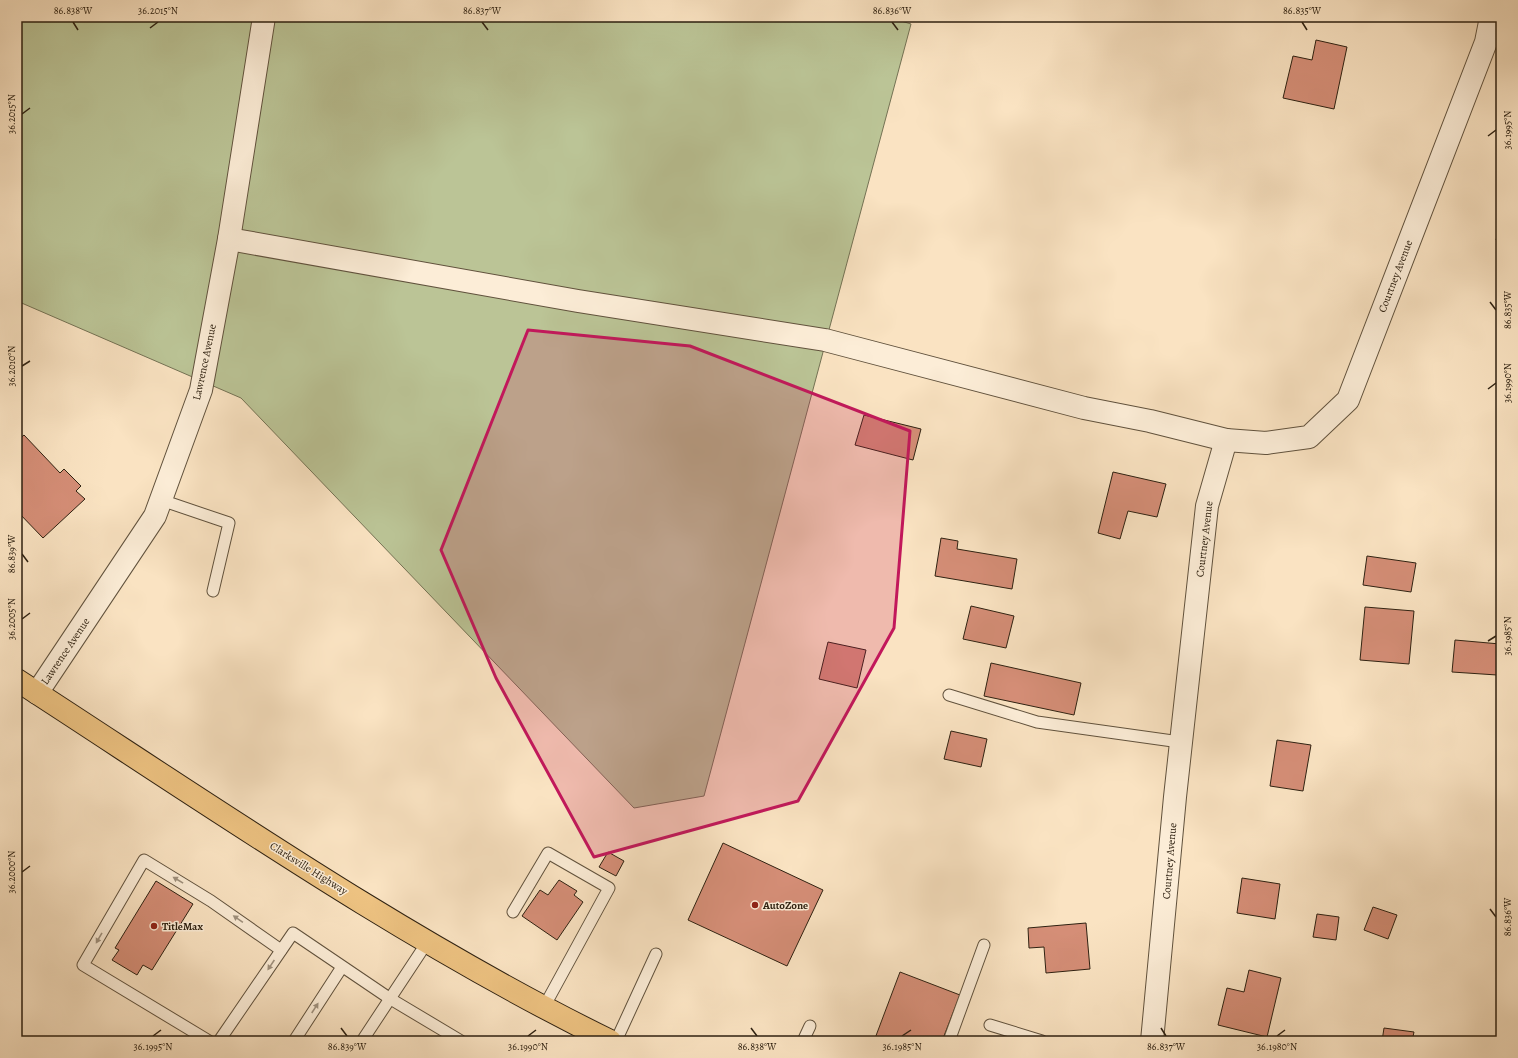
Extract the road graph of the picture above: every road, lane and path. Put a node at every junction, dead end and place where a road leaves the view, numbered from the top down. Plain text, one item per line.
1 (264, 17) edge
2 (1491, 17) edge
3 (229, 239) junction
4 (1226, 440) junction
5 (161, 500) junction
6 (213, 592) dead end
7 (17, 680) edge
8 (37, 693) junction
9 (949, 695) dead end
10 (1180, 742) junction
11 (514, 912) dead end
12 (428, 941) junction
13 (984, 945) dead end
14 (281, 950) junction
15 (656, 954) dead end
16 (342, 967) junction
17 (389, 998) junction
18 (544, 1007) junction
19 (990, 1025) dead end
20 (810, 1026) dead end
21 (209, 1041) edge
22 (219, 1041) edge
23 (294, 1041) edge
24 (362, 1041) edge
25 (462, 1041) edge
26 (610, 1041) edge
27 (616, 1041) edge
28 (803, 1041) edge
29 (949, 1041) edge
30 (1042, 1041) edge
31 (1152, 1041) edge

1 - 3 street, Lawrence Avenue
2 - 4 street, Courtney Avenue
3 - 4 street
3 - 5 street, Lawrence Avenue
4 - 10 street, Courtney Avenue
5 - 6 lane
5 - 8 street, Lawrence Avenue
7 - 8 main road, Clarksville Highway
8 - 12 main road, Clarksville Highway
9 - 10 lane
10 - 31 street, Courtney Avenue
11 - 18 lane
12 - 17 lane
12 - 18 main road, Clarksville Highway
13 - 29 lane
14 - 16 lane
14 -> 21 lane
14 -> 22 lane
15 - 27 lane
16 - 17 lane
23 -> 16 lane
17 - 24 lane
17 - 25 lane
18 - 26 main road, Clarksville Highway
19 - 30 lane
20 - 28 lane

